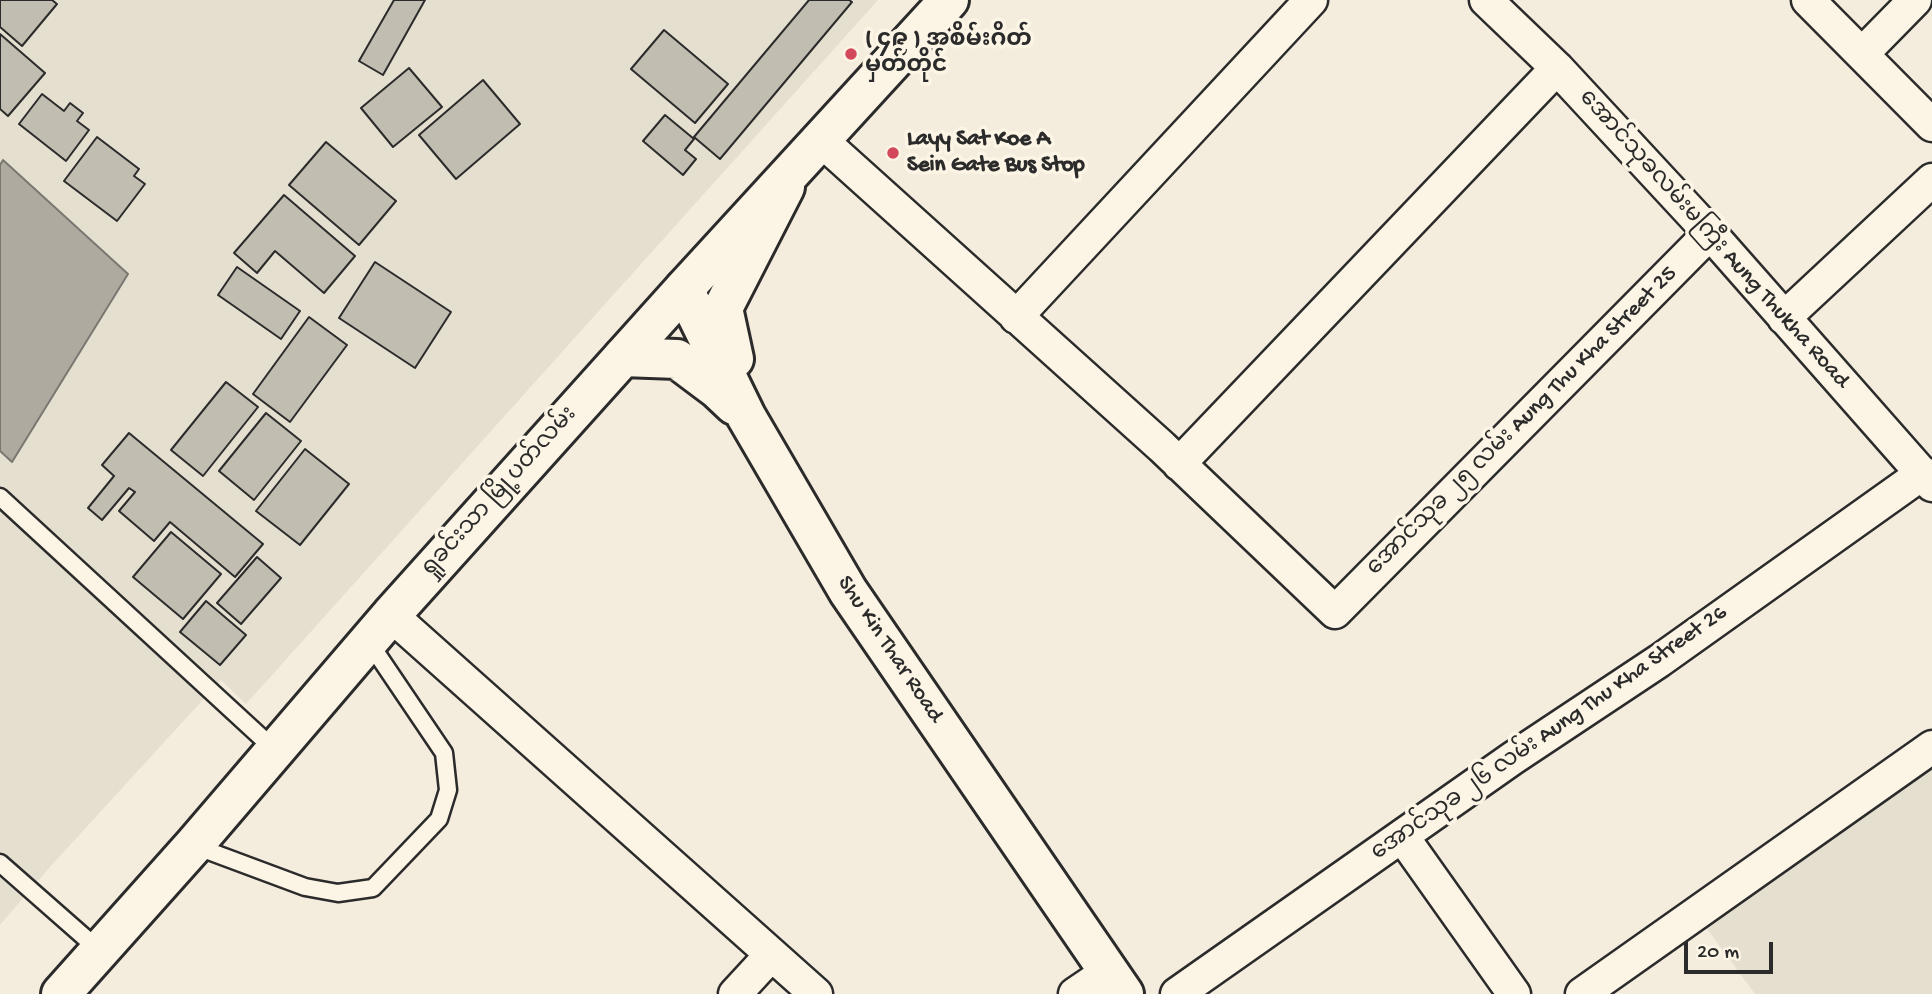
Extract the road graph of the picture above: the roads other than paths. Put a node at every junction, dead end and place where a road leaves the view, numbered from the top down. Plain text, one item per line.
1 (949, 0) edge
2 (1311, 0) edge
3 (1486, 0) edge
4 (1808, 0) edge
5 (1915, 0) edge
6 (1862, 54) junction
7 (1557, 68) junction
8 (1932, 125) edge
9 (822, 141) junction
10 (794, 170) junction
11 (1932, 180) edge
12 (1710, 233) junction
13 (684, 289) junction
14 (1016, 317) junction
15 (1784, 318) junction
16 (622, 357) junction
17 (746, 416) junction
18 (1179, 464) junction
19 (1928, 479) edge
20 (0, 498) edge
21 (380, 628) junction
22 (1932, 747) edge
23 (275, 750) junction
24 (1402, 836) junction
25 (194, 845) junction
26 (0, 863) edge
27 (99, 950) junction
28 (771, 955) junction
29 (1117, 983) edge
30 (61, 994) edge
31 (735, 994) edge
32 (816, 994) edge
33 (1075, 994) edge
34 (1177, 994) edge
35 (1514, 994) edge
36 (1582, 994) edge

1 - 9 main road, ရှုခင်းသာ မြို့ပတ်လမ်း
2 - 14 street
3 - 7 street, အောင်သုခလမ်းမကြီး Aung Thukha Road
4 - 6 street
5 - 6 street
6 - 8 street
7 - 12 street, အောင်သုခလမ်းမကြီး Aung Thukha Road
7 - 18 street
9 - 10 main road, ရှုခင်းသာ မြို့ပတ်လမ်း
9 - 14 street
10 - 13 main road, ရှုခင်းသာ မြို့ပတ်လမ်း
10 - 17 main road
11 - 15 street
12 - 15 street, အောင်သုခလမ်းမကြီး Aung Thukha Road
12 - 18 street, အောင်သုခ ၂၅ လမ်း Aung Thu Kha Street 25
13 - 16 main road, ရှုခင်းသာ မြို့ပတ်လမ်း
13 - 17 main road, Shu Kin Thar Road
14 - 18 street
15 - 19 street, အောင်သုခလမ်းမကြီး Aung Thukha Road
16 - 17 main road
16 - 21 main road, ရှုခင်းသာ မြို့ပတ်လမ်း
17 - 29 main road, Shu Kin Thar Road
19 - 24 street, အောင်သုခ ၂၆ လမ်း Aung Thu Kha Street 26
20 - 23 lane
21 - 23 main road, ရှုခင်းသာ မြို့ပတ်လမ်း
21 - 25 lane
21 - 28 street
22 - 36 street
23 - 25 main road, ရှုခင်းသာ မြို့ပတ်လမ်း
24 - 34 street, အောင်သုခ ၂၆ လမ်း Aung Thu Kha Street 26
24 - 35 street
25 - 27 main road, ရှုခင်းသာ မြို့ပတ်လမ်း
26 - 27 lane
27 - 30 main road, ရှုခင်းသာ မြို့ပတ်လမ်း
28 - 31 street
28 - 32 street
29 - 33 street

